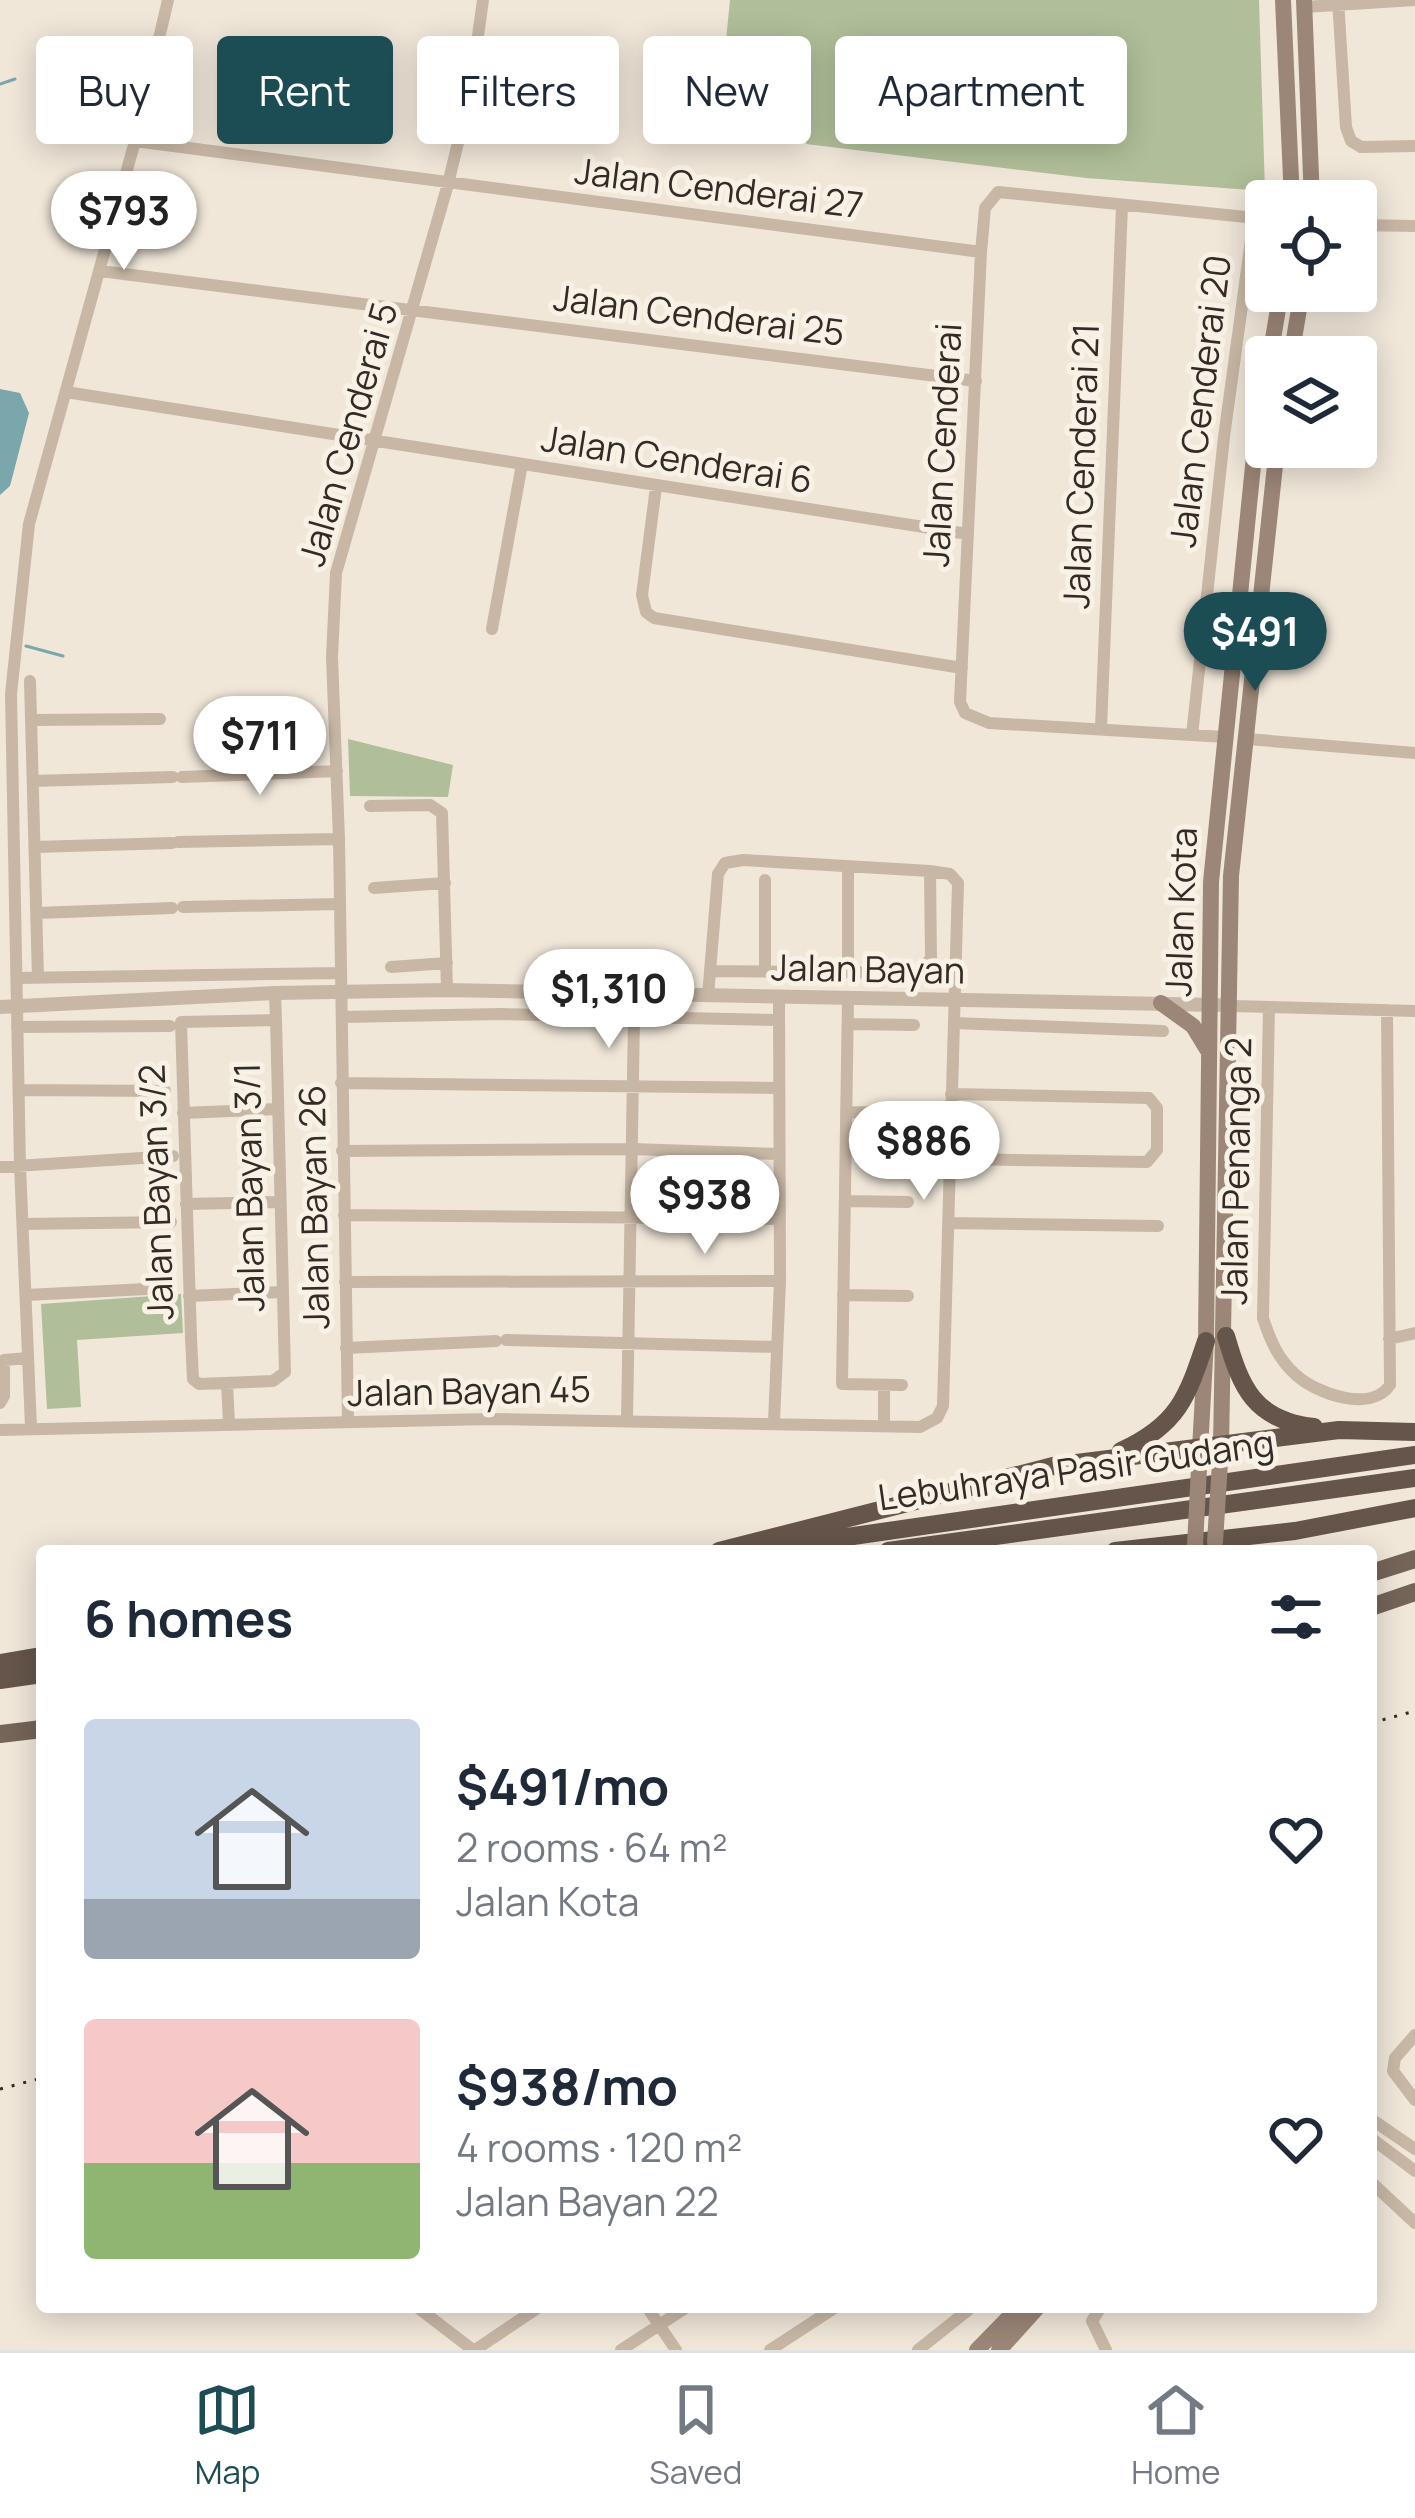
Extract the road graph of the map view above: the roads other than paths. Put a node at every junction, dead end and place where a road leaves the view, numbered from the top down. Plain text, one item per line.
1 (168, 0) edge
2 (483, 0) edge
3 (1283, 0) edge
4 (1415, 0) edge
5 (1338, 2) edge
6 (1304, 3) edge
7 (160, 36) edge
8 (134, 144) edge
9 (157, 144) edge
10 (1415, 146) edge
11 (1291, 180) edge
12 (1311, 180) edge
13 (448, 184) junction
14 (1122, 206) junction
15 (1245, 217) edge
16 (1377, 225) edge
17 (1415, 226) edge
18 (982, 252) junction
19 (100, 271) junction
20 (414, 308) junction
21 (1245, 309) edge
22 (976, 381) junction
23 (66, 392) junction
24 (376, 440) junction
25 (522, 464) junction
26 (1253, 468) edge
27 (1274, 468) edge
28 (656, 487) junction
29 (968, 534) junction
30 (492, 628) dead end
31 (962, 668) junction
32 (30, 681) dead end
33 (5, 695) edge
34 (32, 719) junction
35 (160, 719) dead end
36 (1101, 728) junction
37 (1192, 735) junction
38 (1225, 737) junction
39 (1247, 739) junction
40 (1415, 753) edge
41 (337, 771) junction
42 (33, 781) junction
43 (370, 806) dead end
44 (339, 839) junction
45 (35, 848) junction
46 (848, 868) junction
47 (930, 871) junction
48 (765, 880) dead end
49 (445, 883) junction
50 (374, 888) dead end
51 (340, 904) junction
52 (37, 913) junction
53 (447, 963) junction
54 (391, 968) dead end
55 (711, 971) junction
56 (765, 971) junction
57 (848, 972) junction
58 (341, 973) junction
59 (38, 978) junction
60 (17, 979) junction
61 (447, 990) junction
62 (342, 992) junction
63 (275, 993) junction
64 (708, 996) junction
65 (779, 998) junction
66 (848, 999) junction
67 (954, 1000) junction
68 (1161, 1003) junction
69 (1210, 1005) junction
70 (18, 1006) junction
71 (1232, 1006) junction
72 (0, 1007) edge
73 (1269, 1007) junction
74 (1387, 1010) junction
75 (1415, 1011) edge
76 (341, 1017) junction
77 (634, 1018) junction
78 (276, 1020) junction
79 (779, 1020) junction
80 (954, 1023) junction
81 (848, 1024) junction
82 (914, 1025) dead end
83 (170, 1026) dead end
84 (17, 1027) junction
85 (1163, 1031) dead end
86 (1210, 1055) junction
87 (340, 1083) junction
88 (633, 1085) junction
89 (778, 1088) junction
90 (20, 1090) junction
91 (165, 1091) dead end
92 (951, 1094) junction
93 (278, 1109) junction
94 (846, 1112) junction
95 (907, 1112) dead end
96 (184, 1113) junction
97 (632, 1149) junction
98 (342, 1151) junction
99 (779, 1154) junction
100 (173, 1156) dead end
101 (950, 1159) junction
102 (20, 1166) junction
103 (0, 1167) edge
104 (280, 1202) junction
105 (845, 1202) junction
106 (908, 1202) dead end
107 (186, 1204) junction
108 (344, 1215) junction
109 (631, 1215) junction
110 (780, 1219) junction
111 (172, 1222) dead end
112 (948, 1223) junction
113 (23, 1224) junction
114 (1158, 1226) dead end
115 (630, 1281) junction
116 (780, 1281) junction
117 (345, 1282) junction
118 (167, 1288) dead end
119 (281, 1292) junction
120 (26, 1294) junction
121 (843, 1295) junction
122 (189, 1296) junction
123 (908, 1296) dead end
124 (1415, 1333) edge
125 (1226, 1336) junction
126 (1389, 1339) junction
127 (1205, 1341) junction
128 (628, 1344) junction
129 (778, 1347) junction
130 (346, 1348) junction
131 (28, 1358) junction
132 (226, 1383) junction
133 (884, 1385) junction
134 (902, 1385) dead end
135 (0, 1403) edge
136 (627, 1419) junction
137 (348, 1422) junction
138 (774, 1422) junction
139 (230, 1424) junction
140 (884, 1426) junction
141 (31, 1427) junction
142 (0, 1430) edge
143 (1339, 1430) junction
144 (1415, 1432) edge
145 (1221, 1447) junction
146 (1200, 1449) junction
147 (1415, 1455) edge
148 (1106, 1458) junction
149 (1415, 1478) edge
150 (1415, 1508) edge
151 (1295, 1532) junction
152 (743, 1545) edge
153 (789, 1545) edge
154 (931, 1545) edge
155 (1205, 1545) edge
156 (1205, 1545) edge
157 (1217, 1545) edge
158 (1264, 1545) edge
159 (1415, 1558) edge
160 (1377, 1571) edge
161 (1415, 1592) edge
162 (1377, 1605) edge
163 (36, 1657) edge
164 (0, 1663) edge
165 (36, 1675) edge
166 (0, 1680) edge
167 (36, 1730) edge
168 (0, 1734) edge
169 (1415, 2035) edge
170 (1415, 2100) edge
171 (1377, 2123) edge
172 (1377, 2142) edge
173 (1415, 2149) edge
174 (1415, 2171) edge
175 (1377, 2188) edge
176 (1415, 2223) edge
177 (425, 2313) edge
178 (529, 2313) edge
179 (651, 2313) edge
180 (678, 2313) edge
181 (827, 2313) edge
182 (962, 2313) edge
183 (1012, 2313) edge
184 (1033, 2313) edge
185 (1097, 2313) edge
186 (659, 2325) junction
187 (474, 2350) edge
188 (621, 2350) edge
189 (676, 2350) edge
190 (770, 2350) edge
191 (918, 2350) edge
192 (977, 2350) edge
193 (999, 2350) edge
194 (1106, 2350) edge

1 - 7 street
2 - 13 street, Jalan Cenderai 5
3 - 11 main road
4 - 5 street
5 - 6 street
5 - 10 street
6 - 12 main road
8 - 19 street
9 - 13 street, Jalan Cenderai 27
13 - 18 street, Jalan Cenderai 27
13 - 20 street, Jalan Cenderai 5
14 - 15 street, Jalan Cenderai
14 - 18 street, Jalan Cenderai
14 - 36 street, Jalan Cenderai 21
16 - 17 street
18 - 22 street, Jalan Cenderai
19 - 20 street, Jalan Cenderai 25
19 - 23 street
20 - 22 street, Jalan Cenderai 25
20 - 24 street, Jalan Cenderai 5
21 - 37 street, Jalan Cenderai 20
22 - 29 street, Jalan Cenderai
23 - 24 street, Jalan Cenderai 6
23 - 33 street
24 - 25 street, Jalan Cenderai 6
24 - 41 street, Jalan Cenderai 5
25 - 28 street, Jalan Cenderai 6
25 - 30 street
26 - 38 main road, Jalan Kota
27 - 39 main road, Jalan Kota
28 - 29 street, Jalan Cenderai 6
28 - 31 street
29 - 31 street, Jalan Cenderai
31 - 36 street, Jalan Cenderai
32 - 34 street
33 - 60 street
34 - 35 street
34 - 42 street
36 - 37 street, Jalan Cenderai
37 - 38 street, Jalan Cenderai
38 - 69 main road, Jalan Kota
39 - 40 street
39 - 71 main road, Jalan Kota
41 - 42 street
41 - 44 street, Jalan Cenderai 5
42 - 45 street
43 - 49 street
44 - 45 street
44 - 51 street, Jalan Cenderai 5
45 - 52 street
46 - 47 street
46 - 55 street
46 - 57 street
47 - 57 street
47 - 67 street
48 - 56 street
49 - 50 street
49 - 53 street
51 - 52 street
51 - 58 street, Jalan Cenderai 5
52 - 59 street
53 - 54 street
53 - 61 street
55 - 56 street
55 - 64 street
56 - 57 street
58 - 59 street
58 - 62 street, Jalan Cenderai 5
59 - 60 street
60 - 70 street
61 - 62 street, Jalan Bayan
61 - 64 street, Jalan Bayan
62 - 63 street, Jalan Bayan
62 - 76 street, Jalan Bayan 26
63 - 70 street, Jalan Bayan
63 - 78 street, Jalan Bayan 3/1
64 - 65 street, Jalan Bayan
65 - 66 street, Jalan Bayan
65 - 79 street
66 - 67 street, Jalan Bayan
66 - 81 street
67 - 68 street, Jalan Bayan
67 - 80 street
68 - 69 street, Jalan Bayan
68 - 86 main road
69 - 71 street, Jalan Bayan
69 - 86 main road, Jalan Kota
70 - 72 street, Jalan Bayan
70 - 84 street
71 - 73 street
71 - 125 main road, Jalan Kota
73 - 74 street
73 - 126 street, Jalan Penanga 2
74 - 75 street
74 - 126 street
76 - 77 street
76 - 87 street, Jalan Bayan 26
77 - 79 street
77 - 88 street
78 - 93 street, Jalan Bayan 3/1
78 - 96 street, Jalan Bayan 3/2
79 - 89 street
80 - 85 street
80 - 92 street
81 - 82 street
81 - 94 street
83 - 84 street
84 - 90 street
86 - 127 main road, Jalan Kota
87 - 88 street
87 - 98 street, Jalan Bayan 26
88 - 89 street
88 - 97 street
89 - 99 street
90 - 91 street
90 - 102 street
92 - 101 street
92 - 101 street
93 - 96 street
93 - 104 street, Jalan Bayan 3/1
94 - 95 street
94 - 105 street
96 - 107 street, Jalan Bayan 3/2
97 - 98 street
97 - 99 street
97 - 109 street
98 - 108 street, Jalan Bayan 26
99 - 110 street
100 - 102 street
101 - 112 street
102 - 103 street
102 - 113 street
104 - 107 street
104 - 119 street, Jalan Bayan 3/1
105 - 106 street
105 - 121 street
107 - 122 street, Jalan Bayan 3/2
108 - 109 street
108 - 117 street, Jalan Bayan 26
109 - 110 street
109 - 115 street
110 - 116 street
111 - 113 street
112 - 114 street
112 - 140 street, Jalan Bayan 45
113 - 120 street
115 - 116 street
115 - 117 street
115 - 128 street
116 - 129 street
117 - 130 street, Jalan Bayan 26
118 - 120 street
119 - 122 street
119 - 132 street, Jalan Bayan 3/1
120 - 131 street
121 - 123 street
121 - 133 street
122 - 132 street, Jalan Bayan 3/2
124 - 126 street
125 - 143 highway
125 - 145 main road, Jalan Kota
127 - 146 main road, Jalan Kota
127 - 148 highway
128 - 129 street
128 - 130 street
128 - 136 street
129 - 138 street
130 - 137 street, Jalan Bayan 26
131 - 135 street
131 - 141 street
132 - 139 street
133 - 134 street
133 - 140 street
136 - 137 street, Jalan Bayan 45
136 - 138 street, Jalan Bayan 45
137 - 139 street, Jalan Bayan 45
138 - 140 street, Jalan Bayan 45
139 - 141 street, Jalan Bayan 45
141 - 142 street, Jalan Bayan 45
143 - 144 highway
143 - 145 highway
145 - 146 highway
145 - 155 main road, Jalan Kota, bridge
146 - 148 highway
146 - 156 main road, Jalan Kota, bridge
147 - 153 highway, Lebuhraya Pasir Gudang
148 - 152 highway
149 - 154 highway, Lebuhraya Pasir Gudang
150 - 151 highway
151 - 157 highway
151 - 158 highway
159 - 160 main road
161 - 162 main road
163 - 164 highway
165 - 166 highway
167 - 168 main road
169 - 170 street
171 - 173 street
172 - 174 street
175 - 176 street
177 - 187 street
178 - 187 street
179 - 186 street
180 - 186 street
181 - 190 street
182 - 191 street
183 - 192 main road
184 - 193 main road
185 - 194 street
186 - 188 street
186 - 189 street

